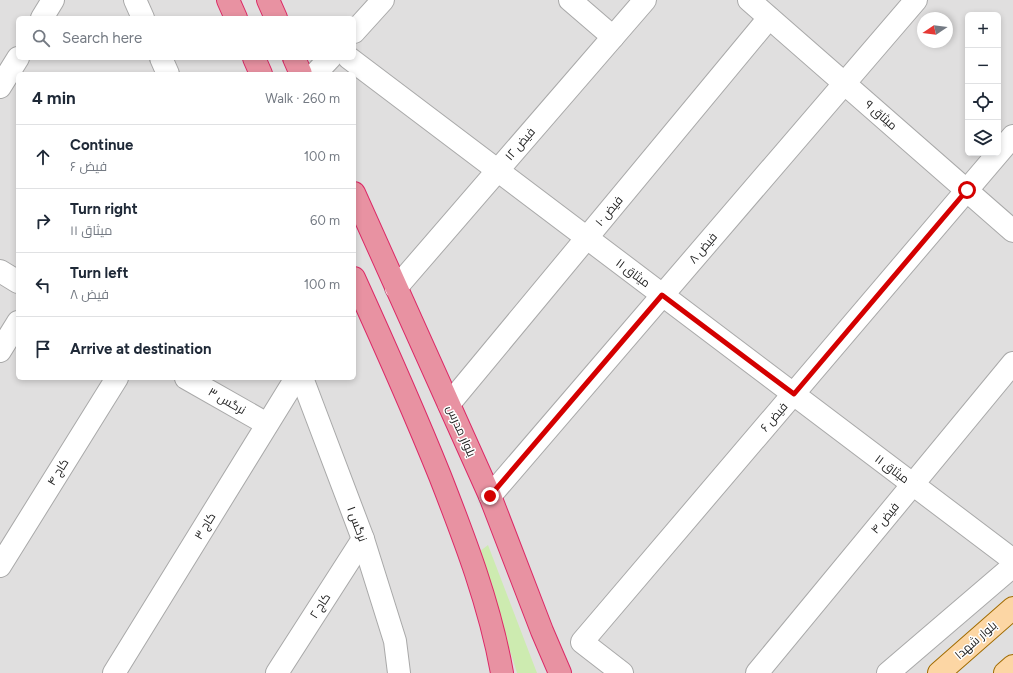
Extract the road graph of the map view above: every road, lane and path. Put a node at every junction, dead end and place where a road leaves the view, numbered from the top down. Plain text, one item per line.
1 (53, 0) edge
2 (135, 0) edge
3 (228, 0) edge
4 (268, 0) edge
5 (383, 0) edge
6 (570, 0) edge
7 (645, 0) edge
8 (749, 0) edge
9 (915, 0) edge
10 (43, 16) edge
11 (142, 16) edge
12 (235, 16) edge
13 (275, 16) edge
14 (769, 18) junction
15 (356, 30) edge
16 (613, 37) junction
17 (17, 60) edge
18 (162, 60) edge
19 (255, 60) edge
20 (295, 60) edge
21 (328, 60) edge
22 (352, 60) edge
23 (167, 72) edge
24 (261, 72) edge
25 (300, 72) edge
26 (317, 72) edge
27 (844, 83) junction
28 (0, 87) edge
29 (1013, 136) edge
30 (498, 170) junction
31 (967, 190) junction
32 (356, 198) edge
33 (1013, 231) edge
34 (587, 238) junction
35 (0, 271) edge
36 (16, 281) edge
37 (356, 282) edge
38 (396, 288) junction
39 (662, 295) junction
40 (16, 325) edge
41 (0, 352) edge
42 (1013, 363) edge
43 (116, 380) edge
44 (190, 380) edge
45 (295, 380) edge
46 (303, 380) edge
47 (794, 394) junction
48 (449, 404) junction
49 (267, 424) junction
50 (913, 485) junction
51 (490, 496) junction
52 (363, 539) junction
53 (1013, 560) edge
54 (0, 566) edge
55 (1013, 566) edge
56 (1013, 608) edge
57 (1013, 666) edge
58 (114, 673) edge
59 (277, 673) edge
60 (399, 673) edge
61 (502, 673) edge
62 (560, 673) edge
63 (622, 673) edge
64 (757, 673) edge
65 (888, 673) edge
66 (939, 673) edge
67 (1005, 673) edge

1 - 10 street
2 - 11 street
3 - 12 highway
4 - 13 highway
5 - 15 street
6 - 16 street
7 - 16 street, فیض ۱۲
8 - 14 street, میثاق ۹
9 - 27 street, فیض ۸
14 - 27 street, میثاق ۹
14 - 34 street, فیض ۱۰
16 - 30 street, فیض ۱۲
17 - 28 street
18 - 23 street
19 - 24 highway
20 - 25 highway
21 - 26 street
22 - 30 street, میثاق ۱۱
27 - 31 street, میثاق ۹
27 - 39 street, فیض ۸
29 - 31 street, فیض ۶
30 - 34 street, میثاق ۱۱
30 - 38 street, فیض ۱۲
31 - 33 street, میثاق ۹
31 - 47 street, فیض ۶
32 - 38 highway, بلوار مدرس
34 - 39 street, میثاق ۱۱
34 - 48 street, فیض ۱۰
35 - 36 street
37 - 61 highway
38 - 48 highway, بلوار مدرس
39 - 47 street, میثاق ۱۱
39 - 51 street, فیض ۸
40 - 41 street
42 - 50 street, فیض ۴
43 - 54 street, کاج ۴
44 - 49 street, نرگس ۳
45 - 49 street, کاج ۳
46 - 52 street, نرگس ۱
47 - 50 street, میثاق ۱۱
47 - 63 street, فیض ۶
48 - 51 highway, بلوار مدرس
49 - 58 street, کاج ۳
50 - 53 street, میثاق ۱۱
50 - 64 street, فیض ۴
51 - 62 highway, بلوار مدرس
52 - 59 street, کاج ۲
52 - 60 street, نرگس ۱
55 - 65 street
56 - 66 main road, بلوار شهدا
57 - 67 main road

